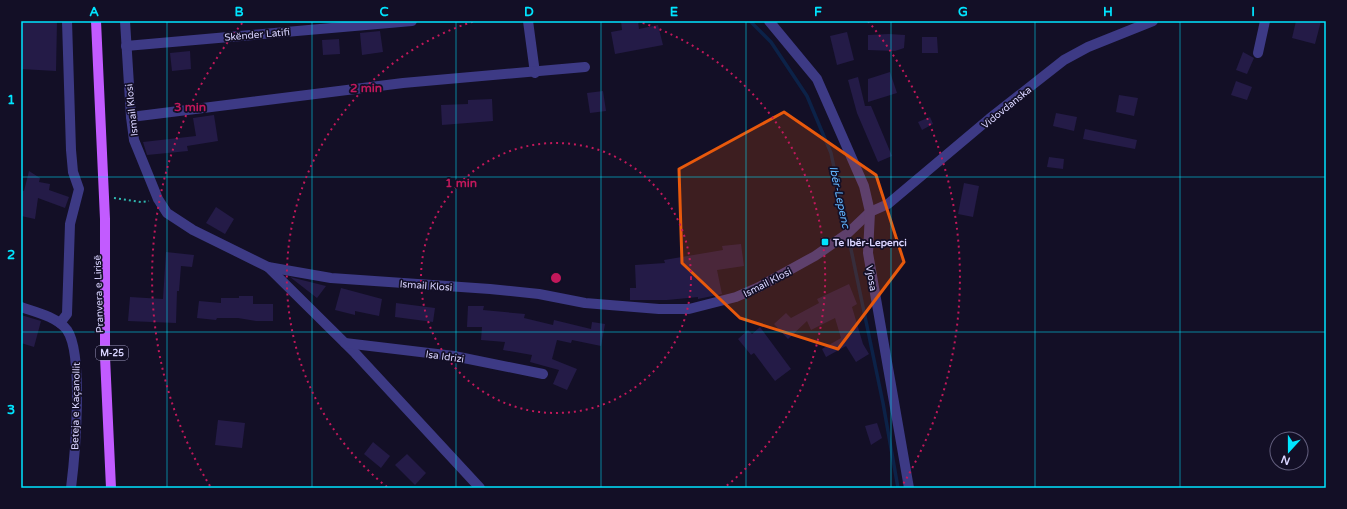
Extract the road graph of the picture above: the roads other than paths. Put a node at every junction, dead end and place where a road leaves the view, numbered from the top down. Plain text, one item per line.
1 (67, 21) edge
2 (96, 21) edge
3 (125, 21) edge
4 (412, 21) edge
5 (528, 21) edge
6 (769, 21) edge
7 (1153, 21) edge
8 (1265, 21) edge
9 (126, 46) junction
10 (1258, 53) dead end
11 (585, 67) dead end
12 (535, 73) junction
13 (131, 117) junction
14 (870, 212) junction
15 (105, 219) junction
16 (268, 267) junction
17 (21, 307) edge
18 (60, 323) junction
19 (345, 343) junction
20 (543, 374) dead end
21 (71, 488) edge
22 (111, 488) edge
23 (117, 488) edge
24 (480, 488) edge
25 (909, 488) edge

1 - 18 street
2 - 15 main road, Pranvera e Lirisë / M-25
3 - 9 street, Ismail Klosi
4 - 9 street, Skënder Latifi
5 - 12 street
6 - 14 street, Vjosa
7 - 14 street, Vidovdanska
8 - 10 street
9 - 13 street, Ismail Klosi
11 - 12 street
12 - 13 street
13 - 16 street, Ismail Klosi
14 - 16 street, Ismail Klosi
14 - 25 street, Vjosa
15 - 22 main road, Pranvera e Lirisë / M-25
15 - 23 main road, Pranvera e Lirisë / M-25
16 - 19 street
17 - 18 street
18 - 21 street, Beteja e Kaçanollit
19 - 20 street, Isa Idrizi
19 - 24 street

